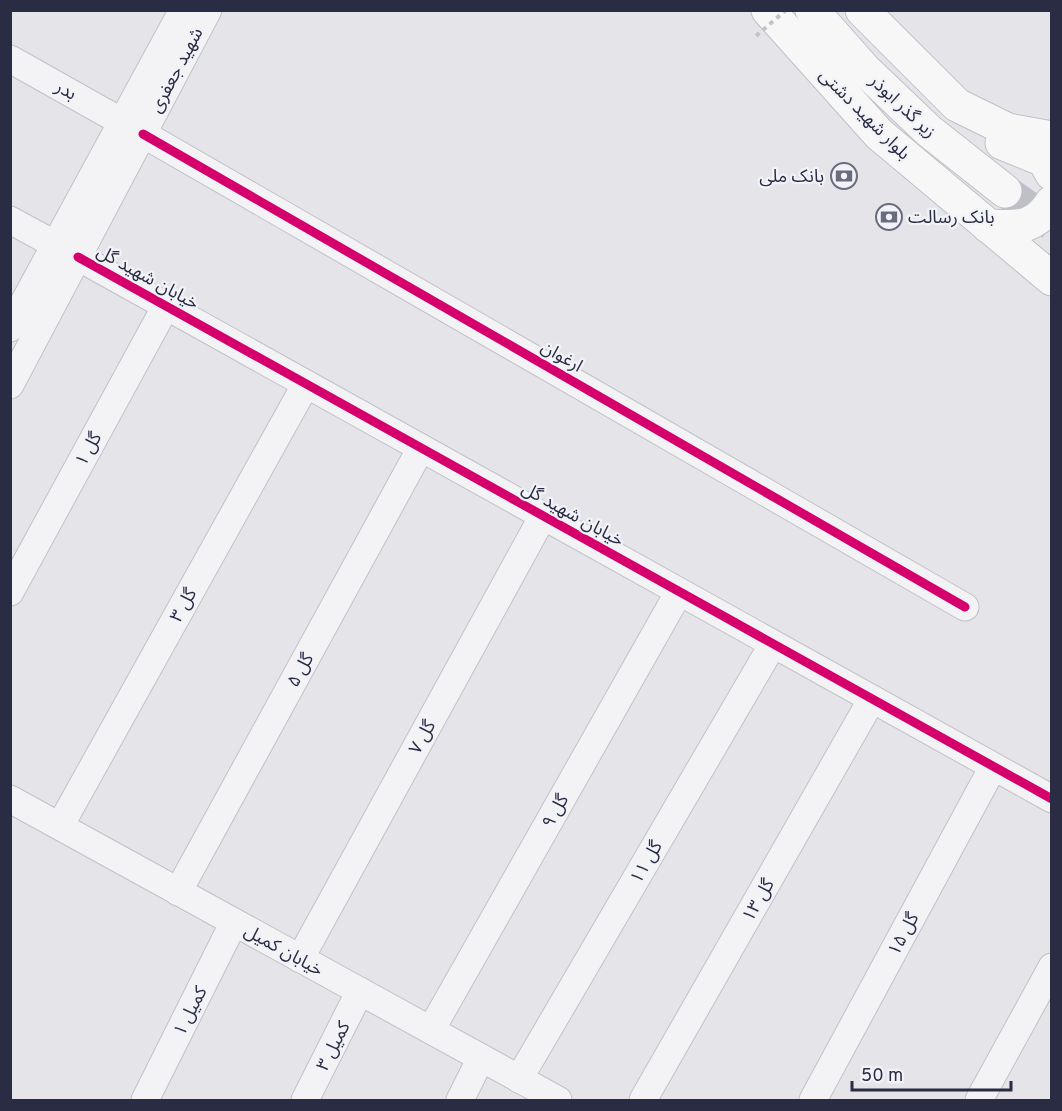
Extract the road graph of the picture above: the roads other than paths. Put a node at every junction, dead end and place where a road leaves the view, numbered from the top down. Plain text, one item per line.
1 (183, 10) edge
2 (208, 10) edge
3 (812, 10) edge
4 (864, 12) edge
5 (762, 23) edge
6 (10, 59) edge
7 (957, 105) junction
8 (133, 128) junction
9 (1052, 138) edge
10 (1052, 174) edge
11 (1005, 191) tunnel mouth
12 (1052, 202) edge
13 (10, 220) edge
14 (988, 226) junction
15 (67, 251) junction
16 (1052, 279) edge
17 (166, 306) junction
18 (10, 328) edge
19 (306, 384) junction
20 (10, 385) edge
21 (422, 448) junction
22 (543, 516) junction
23 (10, 592) edge
24 (679, 592) junction
25 (965, 607) dead end
26 (773, 644) junction
27 (872, 699) junction
28 (993, 766) junction
29 (10, 799) edge
30 (1052, 799) edge
31 (60, 826) junction
32 (178, 892) junction
33 (234, 922) junction
34 (300, 959) junction
35 (1052, 967) edge
36 (360, 991) junction
37 (431, 1030) junction
38 (481, 1058) junction
39 (519, 1079) junction
40 (145, 1101) edge
41 (305, 1101) edge
42 (460, 1101) edge
43 (558, 1101) edge
44 (644, 1101) edge
45 (813, 1101) edge
46 (979, 1101) edge

1 - 8 street, شهید جعفری
2 - 8 street, شهید جعفری
3 - 11 main road, زیر گذر ابوذر
4 - 7 main road
5 - 14 main road, بلوار شهید دشتی
6 - 8 street, بدر
7 - 9 main road
7 - 10 main road
8 - 15 street, شهید جعفری
8 - 25 street, ارغوان
12 - 14 main road
13 - 15 street, خیابان شهید گل
14 - 16 main road, بلوار شهید دشتی
15 - 17 street, خیابان شهید گل
15 - 18 street, شهید جعفری
15 - 20 street, شهید جعفری
17 - 19 street, خیابان شهید گل
17 - 23 street, گل ۱
19 - 21 street, خیابان شهید گل
19 - 31 street, گل ۳
21 - 22 street, خیابان شهید گل
21 - 32 street, گل ۵
22 - 24 street, خیابان شهید گل
22 - 34 street, گل ۷
24 - 26 street, خیابان شهید گل
24 - 37 street, گل ۹
26 - 27 street, خیابان شهید گل
26 - 39 street, گل ۱۱
27 - 28 street, خیابان شهید گل
27 - 44 street, گل ۱۳
28 - 30 street, خیابان شهید گل
28 - 45 street, گل ۱۵
29 - 31 street, خیابان کمیل
31 - 32 street, خیابان کمیل
32 - 33 street, خیابان کمیل
33 - 34 street, خیابان کمیل
33 - 40 street, کمیل ۱
34 - 36 street, خیابان کمیل
35 - 46 street
36 - 37 street, خیابان کمیل
36 - 41 street, کمیل ۳
37 - 38 street, خیابان کمیل
38 - 39 street, خیابان کمیل
38 - 42 street
39 - 43 street, خیابان کمیل

